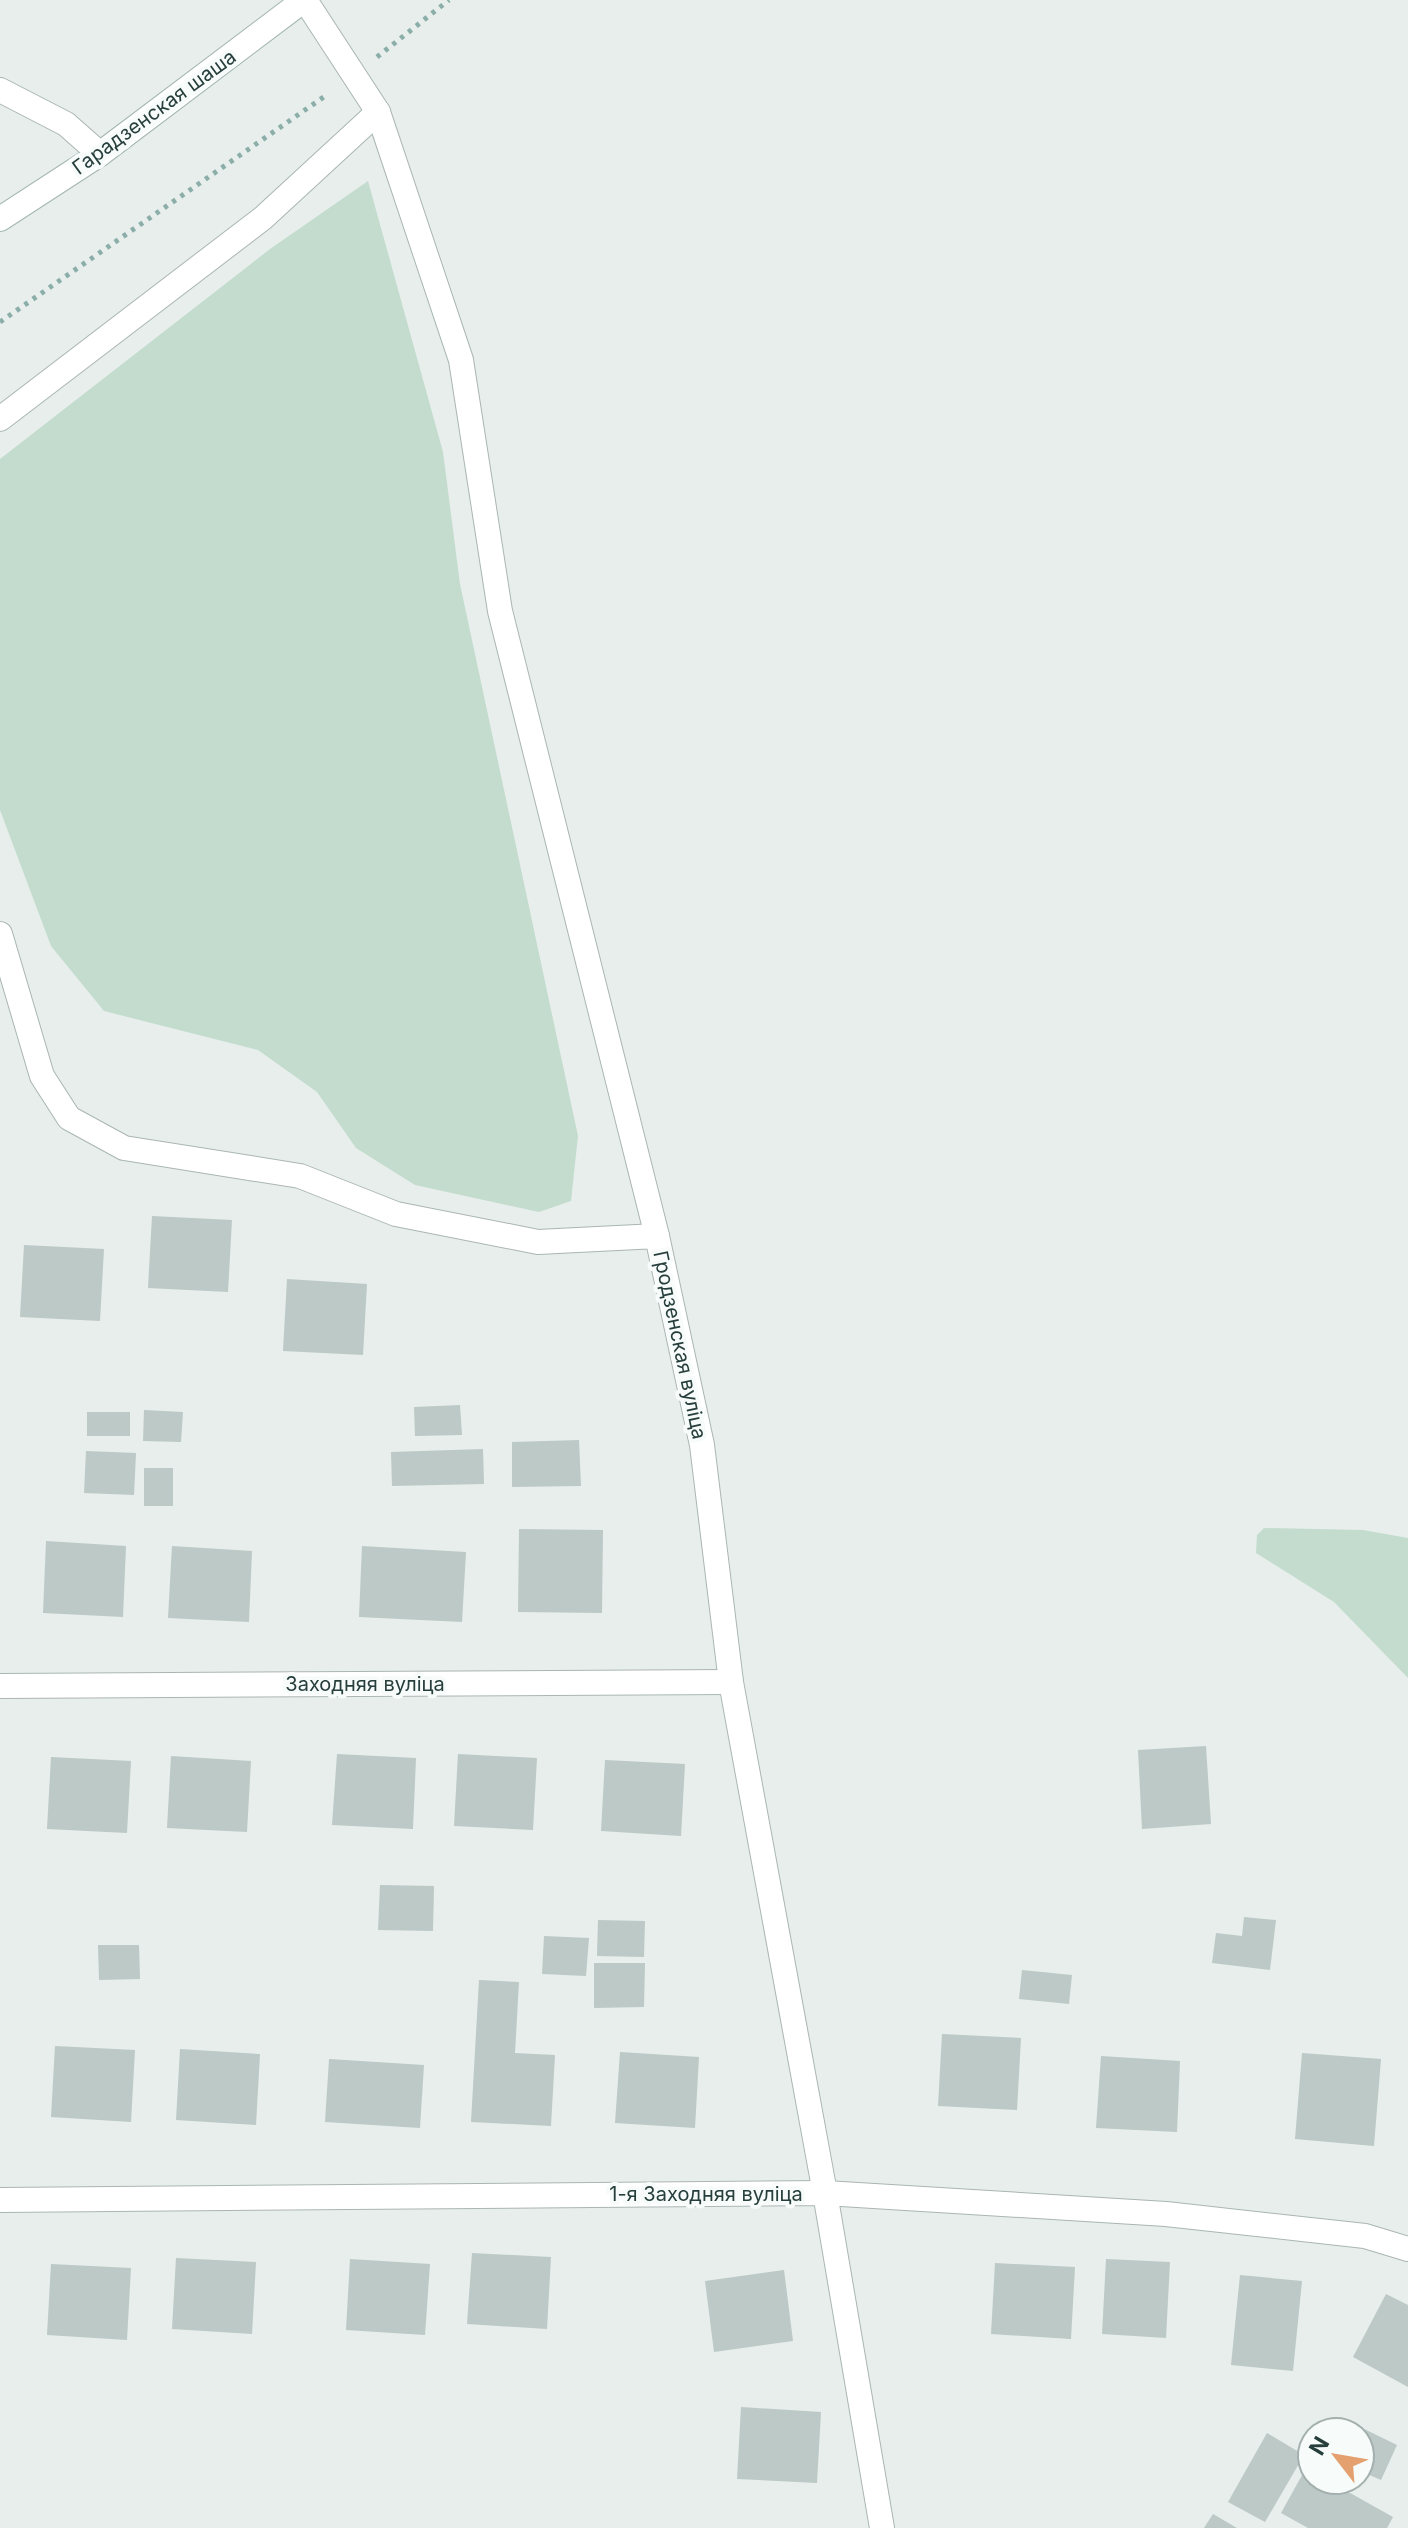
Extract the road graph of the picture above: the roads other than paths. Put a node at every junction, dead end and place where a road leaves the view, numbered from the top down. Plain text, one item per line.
1 (305, 0) edge
2 (0, 90) edge
3 (378, 112) junction
4 (100, 154) junction
5 (0, 219) edge
6 (0, 419) edge
7 (0, 934) edge
8 (657, 1236) junction
9 (731, 1682) junction
10 (0, 1686) edge
11 (825, 2193) junction
12 (0, 2200) edge
13 (1408, 2249) edge
14 (882, 2528) edge

1 - 3 street
1 - 4 street, Гарадзенская шаша
2 - 4 street
3 - 6 street
3 - 8 street
4 - 5 street, Гарадзенская шаша
7 - 8 street, Гродзенская вуліца
8 - 9 street, Гродзенская вуліца
9 - 10 street, Заходняя вуліца
9 - 11 street, Гродзенская вуліца
11 - 12 street, 1-я Заходняя вуліца
11 - 13 street, 1-я Заходняя вуліца
11 - 14 street, Гродзенская вуліца

